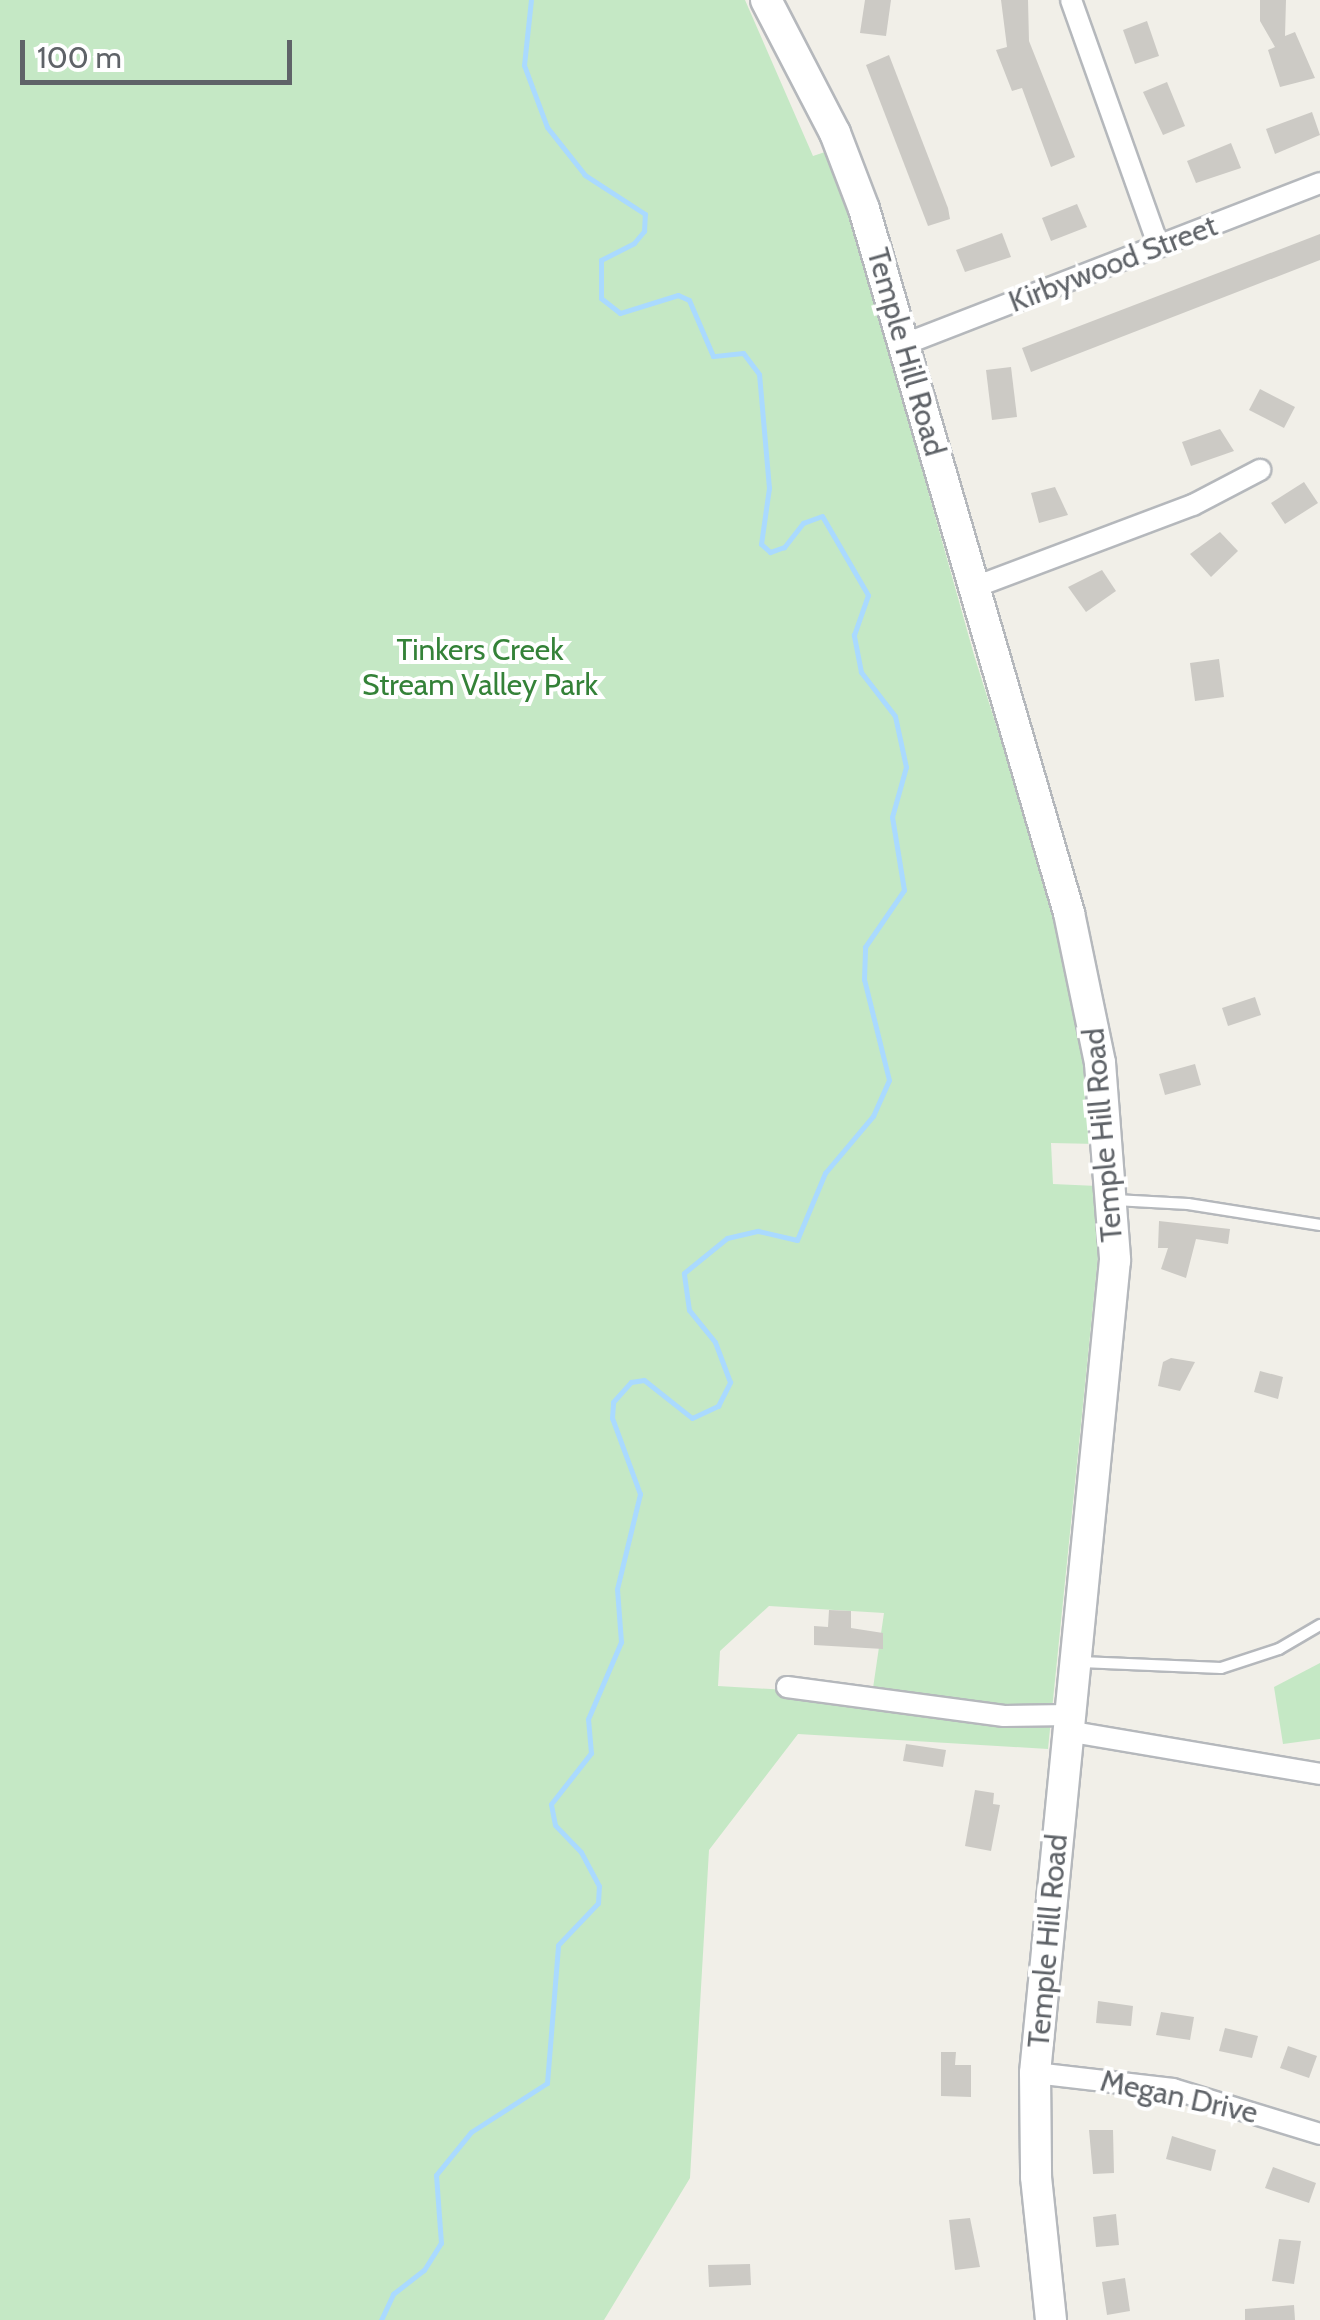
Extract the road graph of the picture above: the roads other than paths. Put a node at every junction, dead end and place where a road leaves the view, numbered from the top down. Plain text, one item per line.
1 (766, 0) edge
2 (1071, 0) edge
3 (1320, 183) edge
4 (1159, 248) junction
5 (905, 344) junction
6 (1260, 470) dead end
7 (972, 588) junction
8 (1114, 1200) junction
9 (1320, 1225) edge
10 (1320, 1625) edge
11 (1074, 1662) junction
12 (787, 1687) dead end
13 (1068, 1723) junction
14 (1320, 1774) edge
15 (1035, 2073) junction
16 (1320, 2134) edge
17 (1051, 2320) edge

1 - 5 main road, Temple Hill Road
2 - 4 street
3 - 4 street, Kirbywood Street
4 - 5 street, Kirbywood Street
5 - 7 main road, Temple Hill Road
6 - 7 street
7 - 8 main road, Temple Hill Road
8 - 9 lane
8 - 11 main road, Temple Hill Road
10 - 11 lane
11 - 13 main road, Temple Hill Road
12 - 13 street
13 - 14 street
13 - 15 main road, Temple Hill Road
15 - 16 street, Megan Drive
15 - 17 main road, Temple Hill Road

